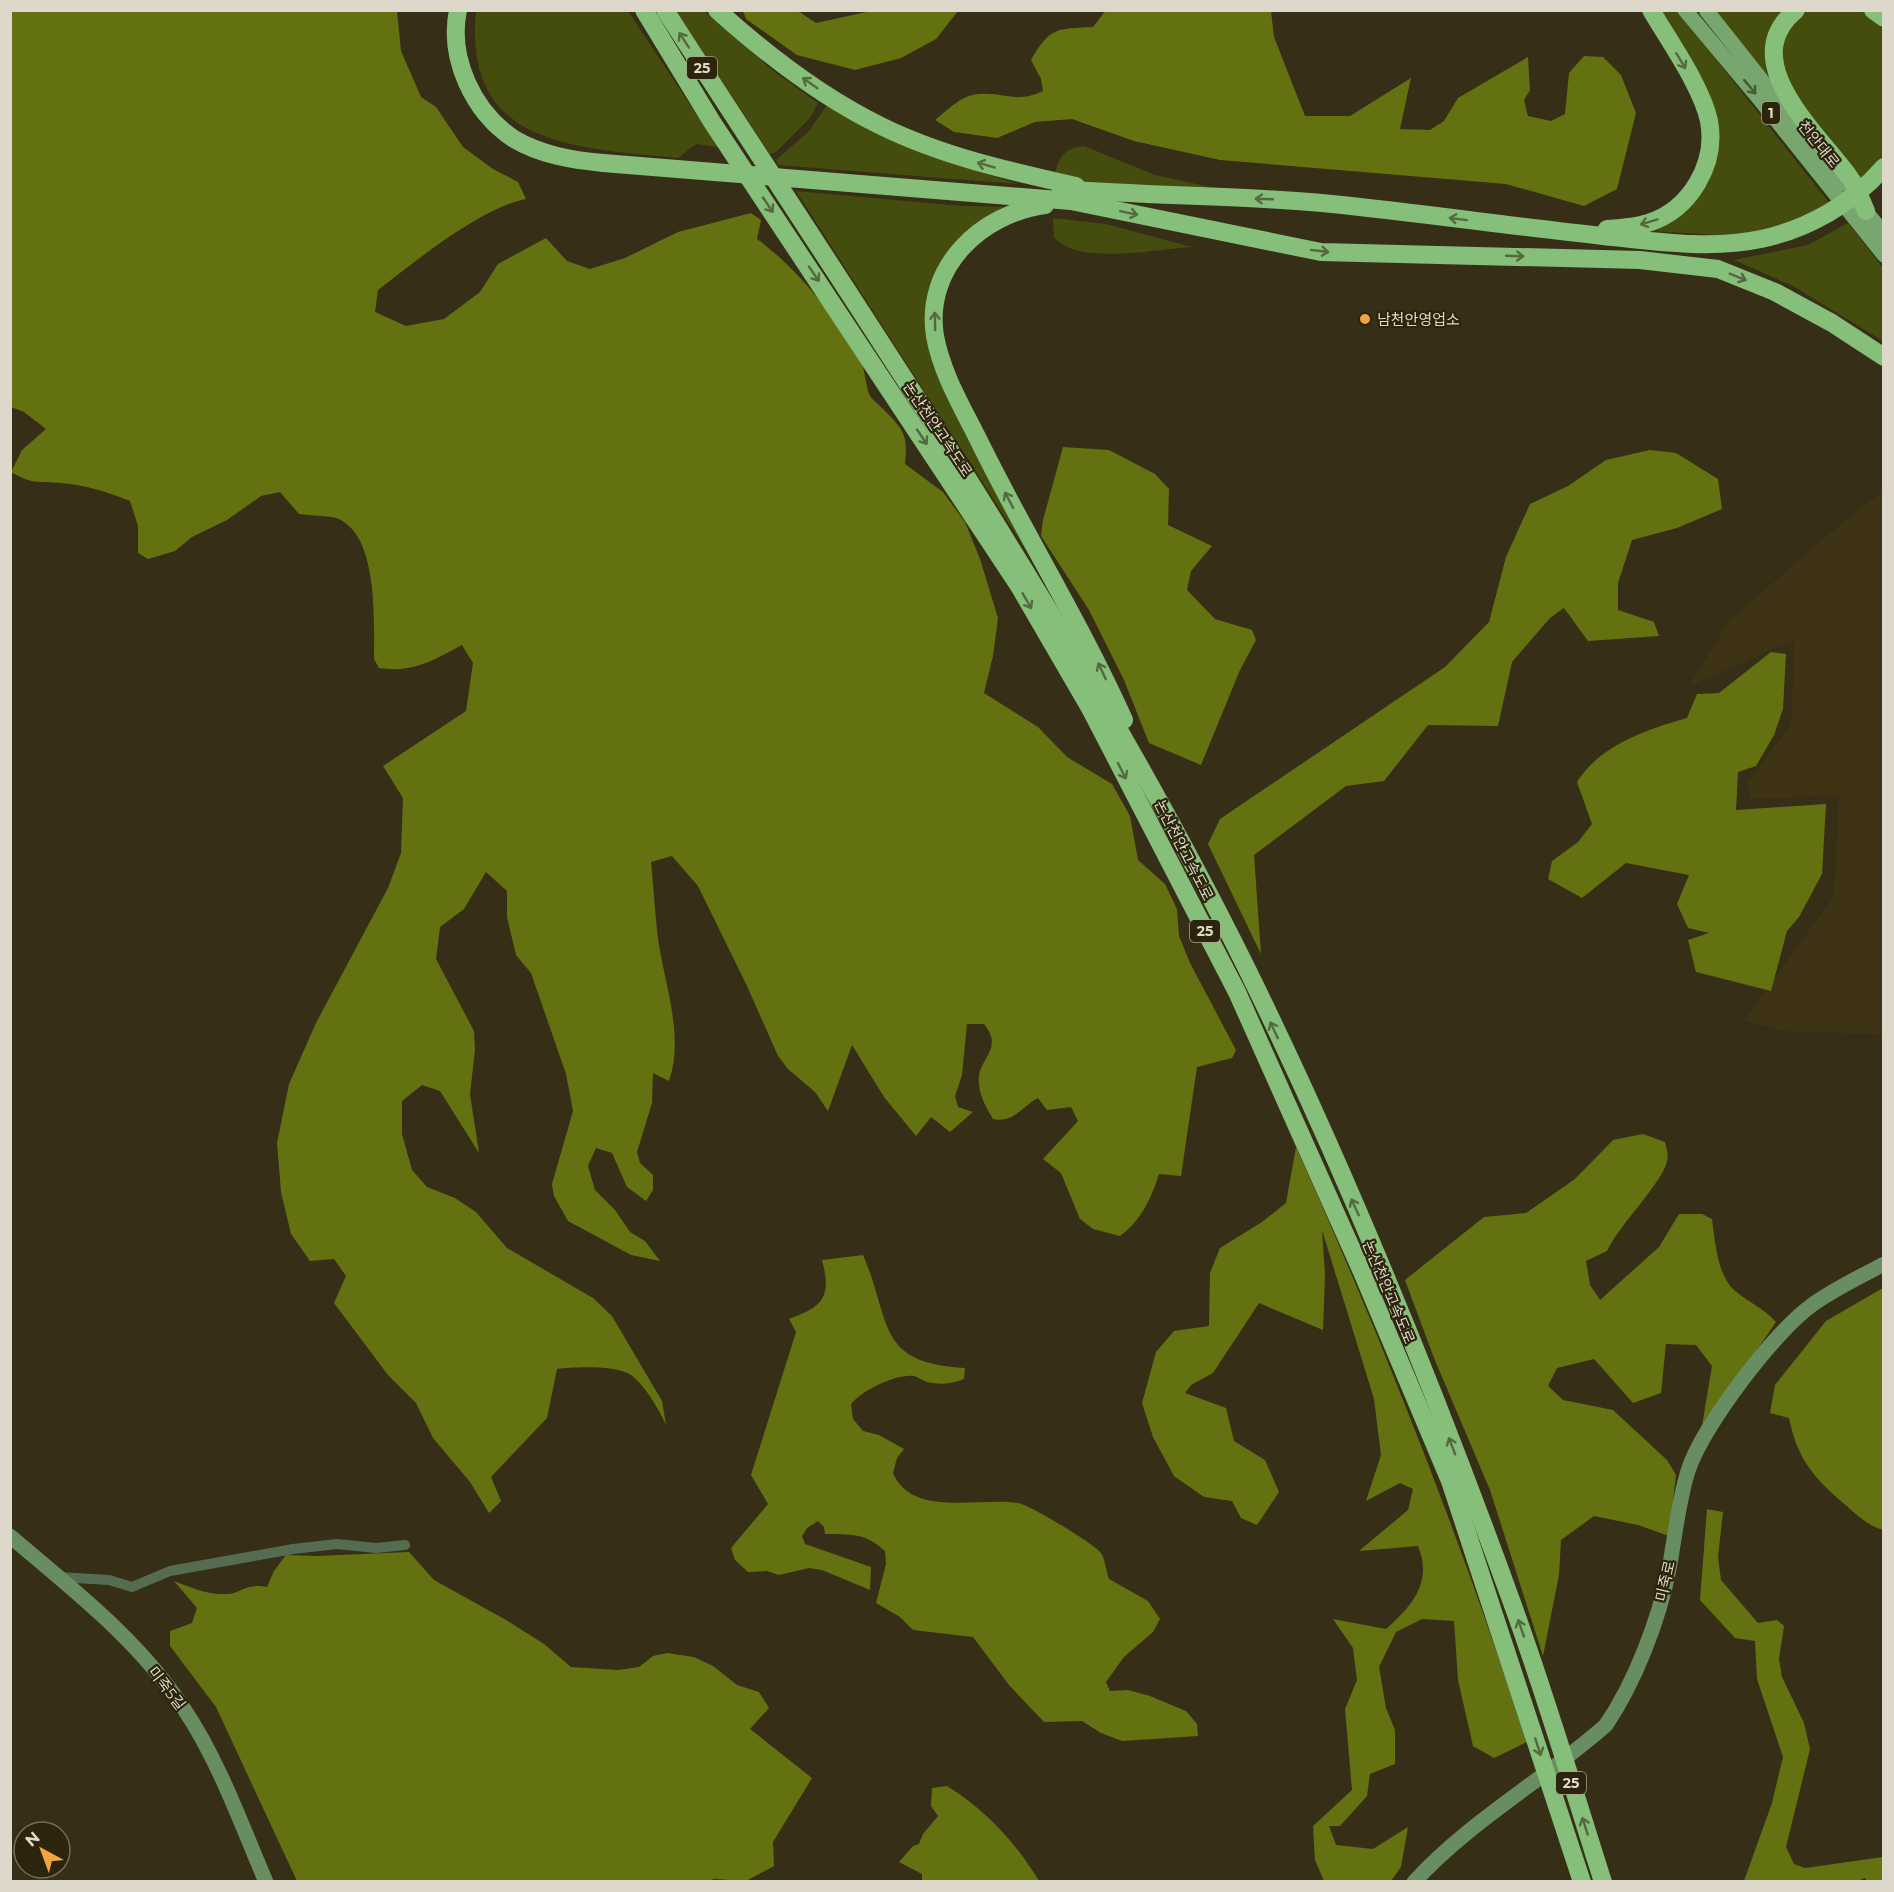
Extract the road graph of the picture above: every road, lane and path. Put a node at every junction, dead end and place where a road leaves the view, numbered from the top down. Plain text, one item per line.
1 (458, 10) edge
2 (468, 10) edge
3 (637, 10) edge
4 (645, 10) edge
5 (665, 10) edge
6 (717, 10) edge
7 (1651, 10) edge
8 (1685, 10) edge
9 (1706, 10) edge
10 (1796, 10) edge
11 (1873, 10) edge
12 (1884, 18) edge
13 (674, 60) junction
14 (1880, 180) edge
15 (1104, 192) junction
16 (1071, 201) junction
17 (1860, 215) junction
18 (1827, 221) junction
19 (1579, 234) junction
20 (1884, 234) edge
21 (1884, 255) edge
22 (1640, 260) junction
23 (1884, 357) edge
24 (1178, 839) junction
25 (1884, 1264) edge
26 (10, 1536) edge
27 (405, 1545) dead end
28 (17, 1549) edge
29 (59, 1577) junction
30 (266, 1881) edge
31 (1414, 1881) edge
32 (1582, 1881) edge
33 (1603, 1881) edge

1 - 16 highway
2 - 15 highway
3 - 13 highway
4 - 13 highway, 논산천안고속도로 / 25
24 -> 5 highway, 논산천안고속도로 / 25
15 -> 6 highway
7 -> 19 highway
8 -> 17 main road, 천안대로 / 1
9 - 17 main road, 천안대로 / 1
10 - 17 highway
11 - 12 highway
13 -> 32 highway, 논산천안고속도로 / 25
14 - 18 highway
19 -> 15 highway
16 -> 22 highway
24 -> 16 highway
17 - 20 main road, 1
17 - 21 main road, 1
18 - 19 highway
18 - 22 highway
22 -> 23 highway
33 -> 24 highway, 논산천안고속도로 / 25
25 - 31 street, 미죽로
26 - 28 street, 미죽5길
27 - 29 street
28 - 29 street, 미죽5길
29 - 30 street, 미죽5길

